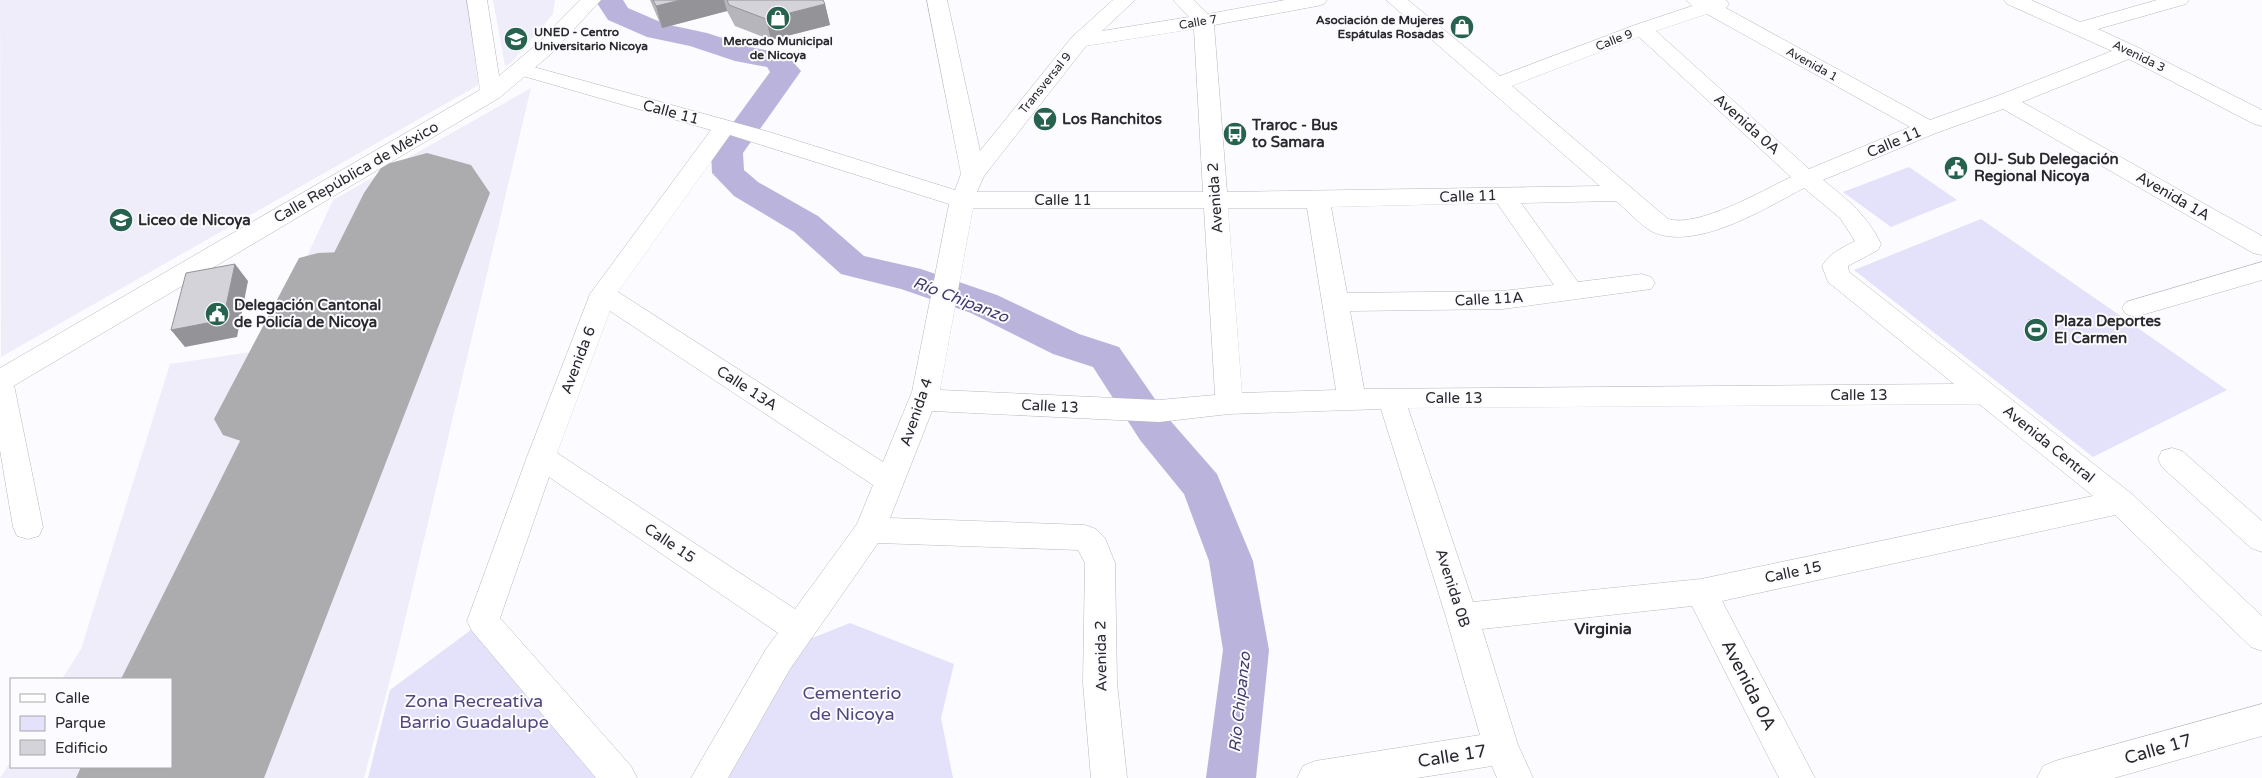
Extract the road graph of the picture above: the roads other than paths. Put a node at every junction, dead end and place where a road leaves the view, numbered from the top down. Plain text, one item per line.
1 (477, 0) edge
2 (590, 0) edge
3 (937, 0) edge
4 (1125, 0) edge
5 (1183, 0) edge
6 (1317, 0) edge
7 (1396, 0) edge
8 (1733, 0) edge
9 (2014, 0) edge
10 (2167, 1) edge
11 (1703, 4) edge
12 (1204, 21) junction
13 (2080, 28) junction
14 (1642, 29) junction
15 (1079, 41) junction
16 (2130, 51) junction
17 (523, 70) junction
18 (1497, 84) junction
19 (491, 93) junction
20 (2005, 101) junction
21 (2262, 119) edge
22 (729, 128) junction
23 (1928, 128) junction
24 (972, 174) junction
25 (1807, 178) junction
26 (1622, 193) junction
27 (1503, 195) junction
28 (962, 200) junction
29 (1318, 200) junction
30 (1215, 201) junction
31 (2262, 247) edge
32 (1839, 260) joint
33 (2262, 271) edge
34 (1642, 283) dead end
35 (1572, 292) junction
36 (603, 294) junction
37 (1335, 302) junction
38 (2135, 308) dead end
39 (0, 383) edge
40 (1986, 394) junction
41 (1392, 398) junction
42 (923, 400) junction
43 (1352, 400) junction
44 (1229, 404) junction
45 (541, 457) junction
46 (2172, 459) dead end
47 (890, 481) junction
48 (2121, 502) junction
49 (28, 527) dead end
50 (870, 530) junction
51 (2262, 539) edge
52 (1701, 592) junction
53 (1462, 617) junction
54 (799, 629) junction
55 (2262, 637) edge
56 (2262, 720) edge
57 (1501, 748) junction
58 (619, 778) edge
59 (709, 778) edge
60 (1109, 778) edge
61 (1315, 778) edge
62 (1515, 778) edge
63 (1797, 778) edge
64 (2055, 778) edge

1 - 19 street
2 - 17 street, Calle República de México
3 - 24 street
4 - 15 street, Transversal 9
5 - 12 street
6 - 12 street, Calle 7
7 - 18 street
8 - 11 street, Calle 9
9 - 13 street, Avenida 3
10 - 13 street
11 - 14 street, Calle 9
11 - 23 street, Avenida 1
12 - 15 street, Calle 7
12 - 30 street, Avenida 2
13 - 16 street, Avenida 3
14 - 18 street, Calle 9
14 - 25 street, Avenida 0A
15 - 24 street, Transversal 9
16 - 20 street, Calle 11
16 - 21 street, Avenida 3
17 - 19 street, Calle República de México
17 - 22 street, Calle 11
18 - 26 street
19 - 39 street, Calle República de México
20 - 23 street, Calle 11
20 - 31 street, Avenida 1A
22 - 28 street, Calle 11
22 - 36 street, Avenida 6
23 - 25 street, Calle 11
24 - 28 street, Avenida 4
25 - 26 street, Calle 11
25 - 32 street, Avenida 0A
26 - 27 street, Calle 11
27 - 29 street, Calle 11
27 - 35 street
28 - 30 street, Calle 11
28 - 42 street, Avenida 4
29 - 30 street, Calle 11
29 - 37 street
30 - 44 street, Avenida 2
32 - 40 street, Avenida Central
33 - 38 street
34 - 35 street, Calle 11A
35 - 37 street, Calle 11A
36 - 45 street, Avenida 6
36 - 47 street, Calle 13A
37 - 43 street
39 - 49 street
40 - 41 street, Calle 13
40 - 48 street, Avenida Central
41 - 43 street, Calle 13
41 - 53 street, Avenida 0B
42 - 44 street, Calle 13
42 - 47 street, Avenida 4
43 - 44 street, Calle 13
45 - 54 street, Calle 15
45 - 58 street, Avenida 6
46 - 51 street
47 - 50 street, Avenida 4
48 - 52 street, Calle 15
48 - 55 street, Avenida Central
50 - 54 street, Avenida 4
50 - 60 street, Avenida 2
52 - 53 street, Calle 15
52 - 63 street, Avenida 0A
53 - 57 street, Avenida 0B
54 - 59 street, Avenida 4
56 - 64 street, Calle 17
57 - 61 street, Calle 17
57 - 62 street, Avenida 0B

